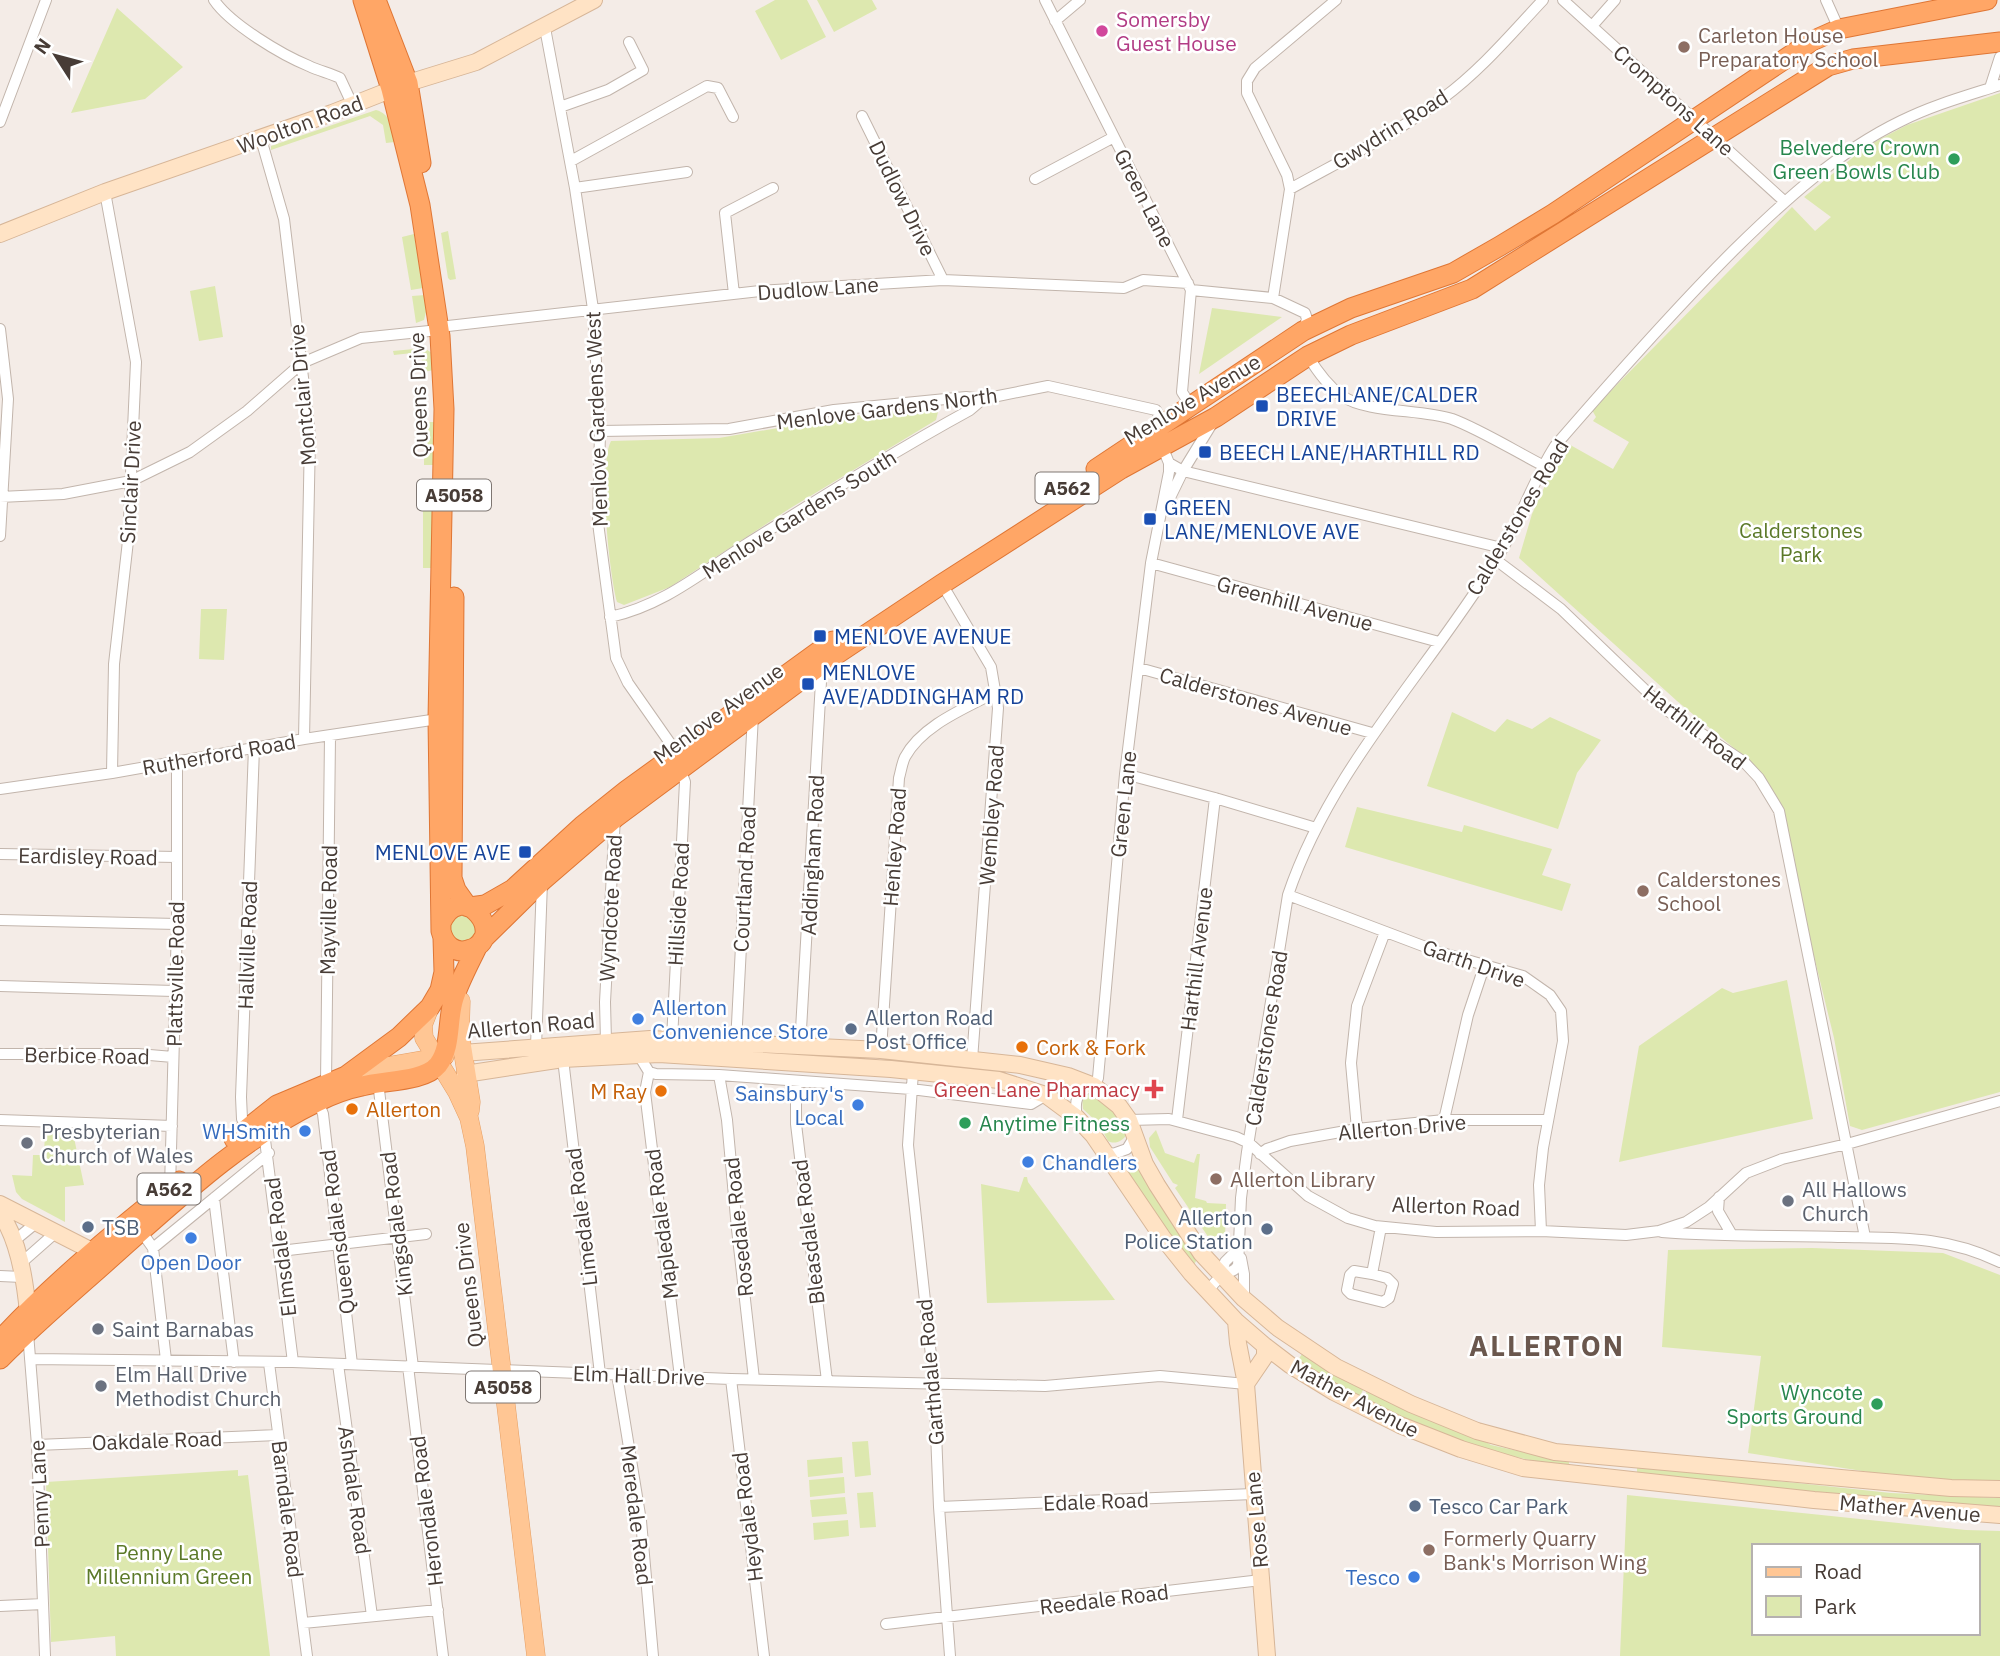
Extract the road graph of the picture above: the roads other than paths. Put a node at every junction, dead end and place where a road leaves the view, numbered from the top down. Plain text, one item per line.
1 (46, 0) edge
2 (214, 0) edge
3 (363, 0) edge
4 (376, 0) edge
5 (594, 0) edge
6 (1045, 0) edge
7 (1080, 0) edge
8 (1336, 0) edge
9 (1543, 0) edge
10 (1563, 0) edge
11 (1615, 0) edge
12 (1826, 0) edge
13 (1987, 0) edge
14 (1055, 21) junction
15 (1592, 26) junction
16 (545, 28) junction
17 (1839, 29) junction
18 (629, 42) dead end
19 (2000, 43) edge
20 (2000, 57) edge
21 (0, 85) edge
22 (400, 86) junction
23 (1995, 86) edge
24 (12, 89) junction
25 (353, 106) junction
26 (560, 107) junction
27 (862, 116) dead end
28 (733, 117) dead end
29 (1695, 118) junction
30 (0, 122) edge
31 (1713, 136) junction
32 (1114, 138) junction
33 (261, 139) junction
34 (571, 161) junction
35 (687, 172) dead end
36 (1035, 179) dead end
37 (575, 188) junction
38 (773, 188) dead end
39 (1290, 189) junction
40 (105, 192) junction
41 (1784, 201) junction
42 (0, 234) edge
43 (943, 280) junction
44 (1189, 286) junction
45 (734, 294) junction
46 (1273, 298) junction
47 (593, 309) junction
48 (444, 328) junction
49 (0, 329) edge
50 (1303, 331) junction
51 (1308, 356) junction
52 (302, 363) junction
53 (1211, 392) junction
54 (983, 399) junction
55 (1191, 406) junction
56 (1219, 415) junction
57 (1164, 425) junction
58 (600, 432) junction
59 (1166, 455) junction
60 (1542, 465) junction
61 (1183, 471) junction
62 (131, 481) junction
63 (1, 497) edge
64 (1158, 523) junction
65 (0, 536) edge
66 (1502, 548) junction
67 (1496, 560) junction
68 (1151, 564) junction
69 (942, 584) junction
70 (610, 617) junction
71 (1439, 642) junction
72 (822, 664) junction
73 (1139, 668) junction
74 (996, 692) junction
75 (753, 715) junction
76 (438, 719) junction
77 (1373, 733) junction
78 (330, 737) junction
79 (303, 739) junction
80 (254, 748) junction
81 (177, 760) junction
82 (678, 761) junction
83 (112, 773) junction
84 (1125, 775) junction
85 (0, 789) edge
86 (1214, 797) junction
87 (615, 817) junction
88 (1316, 828) junction
89 (0, 854) edge
90 (177, 857) junction
91 (542, 880) junction
92 (1288, 895) junction
93 (469, 907) junction
94 (0, 920) edge
95 (177, 924) junction
96 (442, 930) junction
97 (1385, 932) junction
98 (480, 943) junction
99 (1485, 964) junction
100 (0, 986) edge
101 (174, 991) junction
102 (430, 1007) junction
103 (672, 1040) junction
104 (606, 1041) junction
105 (736, 1043) junction
106 (536, 1047) junction
107 (800, 1047) junction
108 (881, 1050) junction
109 (0, 1054) edge
110 (638, 1054) junction
111 (173, 1057) junction
112 (554, 1060) junction
113 (972, 1060) junction
114 (446, 1064) junction
115 (488, 1071) junction
116 (649, 1072) junction
117 (914, 1072) junction
118 (719, 1075) junction
119 (345, 1076) junction
120 (1068, 1076) joint
121 (378, 1082) junction
122 (796, 1083) junction
123 (1094, 1086) junction
124 (911, 1089) junction
125 (322, 1092) junction
126 (1045, 1096) junction
127 (2000, 1101) edge
128 (470, 1110) junction
129 (1077, 1118) junction
130 (0, 1120) edge
131 (1129, 1120) junction
132 (1177, 1120) junction
133 (1444, 1120) junction
134 (1548, 1120) junction
135 (173, 1126) junction
136 (1357, 1129) junction
137 (255, 1133) junction
138 (1135, 1136) junction
139 (1249, 1143) junction
140 (1847, 1144) junction
141 (1104, 1151) junction
142 (269, 1153) junction
143 (1260, 1153) junction
144 (170, 1188) junction
145 (1719, 1197) junction
146 (214, 1198) junction
147 (0, 1204) edge
148 (0, 1213) edge
149 (36, 1223) junction
150 (1381, 1227) junction
151 (141, 1231) junction
152 (1541, 1231) junction
153 (1659, 1231) junction
154 (54, 1234) junction
155 (426, 1234) dead end
156 (1732, 1235) junction
157 (1865, 1237) junction
158 (396, 1238) junction
159 (14, 1241) junction
160 (339, 1245) junction
161 (153, 1248) junction
162 (1239, 1248) junction
163 (280, 1251) junction
164 (99, 1258) junction
165 (2000, 1262) edge
166 (21, 1270) junction
167 (1372, 1274) dead end
168 (0, 1276) edge
169 (1222, 1276) junction
170 (1207, 1292) junction
171 (1244, 1299) junction
172 (35, 1310) junction
173 (1236, 1321) junction
174 (1278, 1328) junction
175 (0, 1340) edge
176 (1265, 1346) junction
177 (0, 1359) edge
178 (30, 1359) junction
179 (166, 1360) junction
180 (234, 1362) junction
181 (293, 1362) junction
182 (269, 1363) junction
183 (338, 1364) junction
184 (352, 1364) junction
185 (411, 1366) junction
186 (501, 1371) junction
187 (600, 1374) junction
188 (617, 1374) junction
189 (680, 1377) junction
190 (731, 1379) junction
191 (754, 1379) junction
192 (827, 1381) junction
193 (934, 1383) junction
194 (1246, 1384) junction
195 (278, 1435) junction
196 (37, 1444) junction
197 (1614, 1457) junction
198 (1611, 1479) junction
199 (2000, 1489) edge
200 (1253, 1494) junction
201 (939, 1507) junction
202 (2000, 1515) edge
203 (1261, 1580) junction
204 (43, 1604) junction
205 (0, 1606) edge
206 (438, 1610) junction
207 (372, 1616) junction
208 (947, 1617) junction
209 (303, 1623) junction
210 (886, 1623) dead end
211 (45, 1656) edge
212 (307, 1656) edge
213 (443, 1656) edge
214 (536, 1656) edge
215 (653, 1656) edge
216 (764, 1656) edge
217 (950, 1656) edge
218 (1267, 1656) edge

1 - 24 street
2 - 25 street
3 - 22 highway, Queens Drive / A5058
4 - 22 highway, Queens Drive / A5058
5 - 16 main road, Woolton Road
6 - 14 street, Green Lane
7 - 14 street
8 - 39 street
9 - 39 street, Gwydrin Road
10 - 15 street, Cromptons Lane
11 - 15 street
12 - 17 street
13 - 17 highway, Menlove Avenue / A562
14 - 32 street, Green Lane
15 - 29 street, Cromptons Lane
16 - 22 main road, Woolton Road
16 - 26 street, Menlove Gardens West
17 - 29 highway, Menlove Avenue / A562
18 - 26 street
19 - 31 highway, Menlove Avenue / A562
20 - 23 street, Calderstones Road
21 - 24 street
22 - 25 main road, Woolton Road
22 - 48 highway, Queens Drive / A5058
23 - 41 street, Calderstones Road
24 - 30 street
25 - 33 main road, Woolton Road
26 - 34 street, Menlove Gardens West
27 - 43 street, Dudlow Drive
28 - 34 street
29 - 31 street, Cromptons Lane
29 - 50 highway, Menlove Avenue / A562
31 - 41 street, Cromptons Lane
31 - 51 highway, Menlove Avenue / A562
32 - 36 street
32 - 44 street, Green Lane
33 - 40 main road, Woolton Road
33 - 52 street, Montclair Drive
34 - 37 street, Menlove Gardens West
35 - 37 street
37 - 47 street, Menlove Gardens West
38 - 45 street
39 - 46 street
40 - 42 main road, Woolton Road
40 - 62 street, Sinclair Drive
41 - 60 street, Calderstones Road
43 - 44 street, Dudlow Lane
43 - 45 street, Dudlow Lane
44 - 46 street, Dudlow Lane
44 - 55 street
45 - 47 street, Dudlow Lane
46 - 50 street, Dudlow Lane
47 - 48 street, Dudlow Lane
47 - 58 street, Menlove Gardens West
48 - 52 street, Dudlow Lane
48 - 76 highway, Queens Drive / A5058
48 - 93 highway, Queens Drive / A5058
49 - 63 street
50 - 53 highway, Menlove Avenue / A562
51 - 56 highway, Menlove Avenue / A562
51 - 60 street
52 - 62 street, Dudlow Lane
52 - 79 street, Montclair Drive
53 - 55 highway, Menlove Avenue / A562
53 - 56 highway
54 - 57 street, Menlove Gardens North
54 - 58 street, Menlove Gardens North
54 - 70 street, Menlove Gardens South
55 - 57 highway, Menlove Avenue / A562
56 - 59 highway, Menlove Avenue / A562
56 - 61 street, Green Lane
57 - 59 highway
57 - 82 highway, Menlove Avenue / A562
58 - 70 street, Menlove Gardens West
59 - 61 street
59 - 64 street, Green Lane
59 - 69 highway, Menlove Avenue / A562
60 - 66 street, Calderstones Road
61 - 64 street, Green Lane
61 - 66 street
62 - 63 street, Dudlow Lane
62 - 83 street, Sinclair Drive
63 - 65 street
64 - 68 street, Green Lane
66 - 67 street, Calderstones Road
67 - 71 street, Calderstones Road
67 - 140 street, Harthill Road
68 - 71 street, Greenhill Avenue
68 - 73 street, Green Lane
69 - 72 highway, Menlove Avenue / A562
69 - 74 street, Wembley Road
70 - 82 street, Menlove Gardens West
71 - 77 street, Calderstones Road
72 - 75 highway, Menlove Avenue / A562
72 - 107 street, Addingham Road
73 - 77 street, Calderstones Avenue
73 - 84 street, Green Lane
74 - 108 street, Henley Road
74 - 113 street, Wembley Road
75 - 82 highway, Menlove Avenue / A562
75 - 105 street, Courtland Road
76 - 78 street, Rutherford Road
76 - 96 highway, Queens Drive / A5058
77 - 88 street, Calderstones Road
78 - 79 street, Rutherford Road
78 - 125 street, Mayville Road
79 - 80 street, Rutherford Road
80 - 81 street, Rutherford Road
80 - 137 street, Hallville Road
81 - 83 street, Rutherford Road
81 - 90 street, Plattsville Road
82 - 87 highway, Menlove Avenue / A562
82 - 93 highway, Menlove Avenue / A562
82 - 103 street, Hillside Road
83 - 85 street, Rutherford Road
84 - 86 street
84 - 123 street, Green Lane
86 - 88 street
86 - 132 street, Harthill Avenue
87 - 91 highway, Menlove Avenue / A562
87 - 104 street, Wyndcote Road
88 - 92 street, Calderstones Road
89 - 90 street, Eardisley Road
90 - 95 street, Plattsville Road
91 - 98 highway, Menlove Avenue / A562
91 - 106 street
92 - 97 street, Garth Drive
92 - 139 street, Calderstones Road
93 - 96 highway, A562
93 - 98 highway
94 - 95 street
95 - 101 street, Plattsville Road
96 - 98 highway
96 - 102 highway, A562
97 - 99 street, Garth Drive
97 - 136 street
98 - 114 highway, A562
99 - 133 street
99 - 134 street, Garth Drive
100 - 101 street
101 - 111 street, Plattsville Road
102 - 114 main road, Queens Drive / A5058
102 - 119 highway, A562
103 - 104 main road, Allerton Road
103 - 105 main road, Allerton Road
104 - 106 main road, Allerton Road
105 - 107 main road, Allerton Road
106 - 114 main road, Allerton Road
107 - 108 main road, Allerton Road
108 - 113 main road, Allerton Road
109 - 111 street, Berbice Road
110 - 112 main road, Allerton Road
110 - 116 street
110 - 117 main road, Allerton Road
111 - 135 street, Plattsville Road
112 - 114 main road
112 - 115 main road, Allerton Road
112 - 187 street, Limedale Road
113 - 120 main road, Allerton Road
114 - 115 main road, Allerton Road
114 - 119 main road, Allerton Road
114 - 121 highway, Allerton Road / A562
114 - 128 main road, Queens Drive / A5058
115 - 128 main road
116 - 118 street
116 - 189 street, Mapledale Road
117 - 124 street, Garthdale Road
117 - 126 main road, Allerton Road
118 - 122 street
118 - 191 street, Rosedale Road
119 - 125 highway, Allerton Road / A562
120 - 123 main road, Mather Avenue
121 - 125 highway, Allerton Road / A562
121 - 158 street, Kingsdale Road
122 - 124 street
122 - 192 street, Bleasdale Road
123 - 129 street
123 - 131 main road, Mather Avenue
124 - 126 street
124 - 193 street, Garthdale Road
125 - 137 highway, Allerton Road / A562
125 - 160 street, Queensdale Road
126 - 129 main road, Mather Avenue
127 - 140 street, Allerton Road
128 - 186 main road, Queens Drive / A5058
129 - 141 main road, Mather Avenue
130 - 135 street
131 - 132 street, Allerton Road
131 - 138 main road, Mather Avenue
132 - 139 street, Allerton Road
133 - 134 street, Allerton Drive
133 - 136 street, Allerton Drive
134 - 152 street, Garth Drive
135 - 144 street, Plattsville Road
136 - 143 street, Allerton Drive
137 - 142 street, Elmsdale Road
137 - 144 highway, Allerton Road / A562
137 - 151 highway, Allerton Road / A562
138 - 141 street
138 - 169 main road, Mather Avenue
139 - 143 street, Allerton Road
139 - 162 street
140 - 145 street, Allerton Road
140 - 157 street, Harthill Road
141 - 170 main road, Mather Avenue
142 - 146 street
142 - 163 street, Elmsdale Road
143 - 150 street, Allerton Road
144 - 164 highway, Allerton Road / A562
145 - 153 street, Allerton Road
145 - 156 street
146 - 161 street
146 - 180 street
147 - 149 main road
148 - 159 main road
149 - 154 main road
149 - 159 street
150 - 152 street, Allerton Road
150 - 167 street
151 - 161 street
151 - 164 highway, Allerton Road / A562
152 - 153 street, Allerton Road
153 - 156 street
154 - 164 main road
154 - 166 street
155 - 158 street
156 - 157 street
157 - 165 street
158 - 160 street
158 - 185 street, Kingsdale Road
159 - 166 main road
160 - 163 street
160 - 184 street, Queensdale Road
161 - 179 street
162 - 169 street
162 - 171 street
163 - 181 street, Elmsdale Road
164 - 172 highway, Allerton Road / A562
164 - 172 highway, Allerton Road / A562
166 - 168 street
166 - 172 main road
169 - 170 street
169 - 171 main road, Mather Avenue
170 - 173 main road, Mather Avenue
171 - 174 main road, Mather Avenue
172 - 175 highway, A562
172 - 177 highway, A562
172 - 178 street, Penny Lane
173 - 176 main road, Mather Avenue
173 - 194 main road, Rose Lane
174 - 176 street
174 - 197 main road, Mather Avenue
176 - 194 main road
176 - 198 main road, Mather Avenue
178 - 179 street, Elm Hall Drive
178 - 196 street, Penny Lane
179 - 180 street, Elm Hall Drive
180 - 182 street, Elm Hall Drive
181 - 182 street, Elm Hall Drive
181 - 183 street, Elm Hall Drive
182 - 195 street, Barndale Road
183 - 184 street, Elm Hall Drive
183 - 207 street, Ashdale Road
184 - 185 street, Elm Hall Drive
185 - 186 street, Elm Hall Drive
185 - 206 street, Herondale Road
186 - 187 street, Elm Hall Drive
186 - 214 main road, Queens Drive / A5058
187 - 188 street, Elm Hall Drive
188 - 189 street, Elm Hall Drive
188 - 215 street, Meredale Road
189 - 190 street, Elm Hall Drive
190 - 191 street, Elm Hall Drive
190 - 216 street, Heydale Road
191 - 192 street, Elm Hall Drive
192 - 193 street, Elm Hall Drive
193 - 194 street, Elm Hall Drive
193 - 201 street, Garthdale Road
194 - 200 main road, Rose Lane
195 - 196 street, Oakdale Road
195 - 209 street, Barndale Road
196 - 204 street, Penny Lane
197 - 198 main road
197 - 199 main road, Mather Avenue
198 - 202 main road, Mather Avenue
200 - 201 street, Edale Road
200 - 203 main road, Rose Lane
201 - 208 street, Garthdale Road
203 - 208 street, Reedale Road
203 - 218 main road, Rose Lane
204 - 205 street
204 - 211 street, Penny Lane
206 - 207 street
206 - 213 street, Herondale Road
207 - 209 street
208 - 210 street, Reedale Road
208 - 217 street, Garthdale Road
209 - 212 street, Barndale Road

